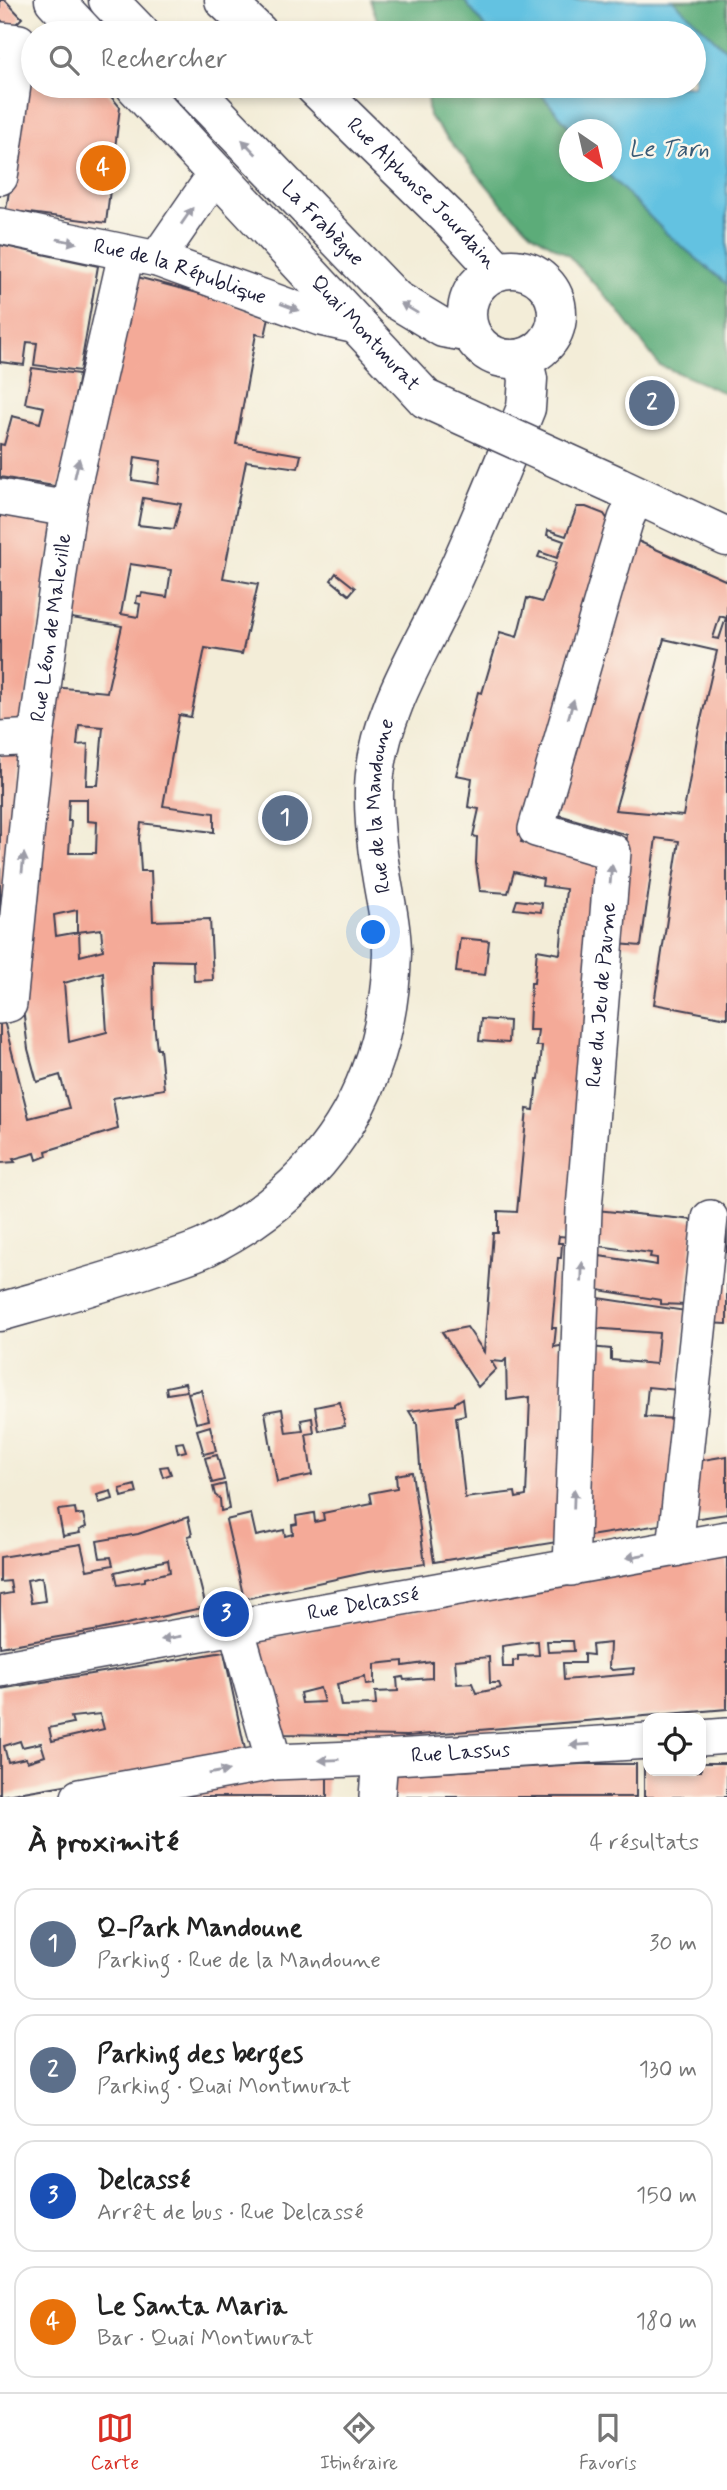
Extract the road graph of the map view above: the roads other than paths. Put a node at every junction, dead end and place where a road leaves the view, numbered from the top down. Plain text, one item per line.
1 (54, 0) edge
2 (108, 0) edge
3 (224, 0) edge
4 (74, 21) edge
5 (128, 21) edge
6 (246, 21) edge
7 (0, 40) edge
8 (146, 98) edge
9 (202, 98) edge
10 (326, 98) edge
11 (217, 172) junction
12 (0, 177) edge
13 (0, 226) edge
14 (141, 256) junction
15 (498, 271) junction
16 (356, 326) junction
17 (471, 333) junction
18 (523, 358) junction
19 (628, 491) junction
20 (0, 497) edge
21 (68, 509) junction
22 (727, 537) edge
23 (36, 737) junction
24 (0, 739) edge
25 (4, 1005) edge
26 (710, 1218) dead end
27 (0, 1312) edge
28 (727, 1539) edge
29 (675, 1549) junction
30 (571, 1568) junction
31 (236, 1627) junction
32 (0, 1669) edge
33 (727, 1736) edge
34 (706, 1738) edge
35 (643, 1741) edge
36 (380, 1758) junction
37 (274, 1762) junction
38 (79, 1797) edge
39 (377, 1797) edge

1 - 4 main road
2 - 5 main road
3 - 6 main road
7 - 12 street
8 - 11 main road, Quai Montmurat
17 -> 9 main road, La Frabègue
10 - 15 main road, Rue Alphonse Jourdain
14 -> 11 street
11 - 16 main road, Quai Montmurat
13 -> 14 street, Rue de la République
14 -> 16 street, Rue de la République
21 -> 14 street, Rue Léon de Maleville
15 - 17 main road
15 - 18 main road
16 - 19 main road, Quai Montmurat, bridge
17 - 18 main road
18 - 27 main road, Rue de la Mandoune
19 - 22 main road, Quai Montmurat
30 -> 19 street, Rue du Jeu de Paume
20 - 21 street
21 - 23 street, Rue Léon de Maleville
23 - 24 street
25 -> 23 street, Rue Léon de Maleville
26 - 29 street
28 - 29 street, Rue Delcassé
29 -> 30 street, Rue Delcassé
30 - 31 street, Rue Delcassé
31 -> 32 street, Rue Delcassé
31 - 37 street
33 - 34 street
35 -> 36 street, Rue Lassus
36 -> 37 street, Rue Lassus
36 - 39 street
38 -> 37 street, Rue Lassus

